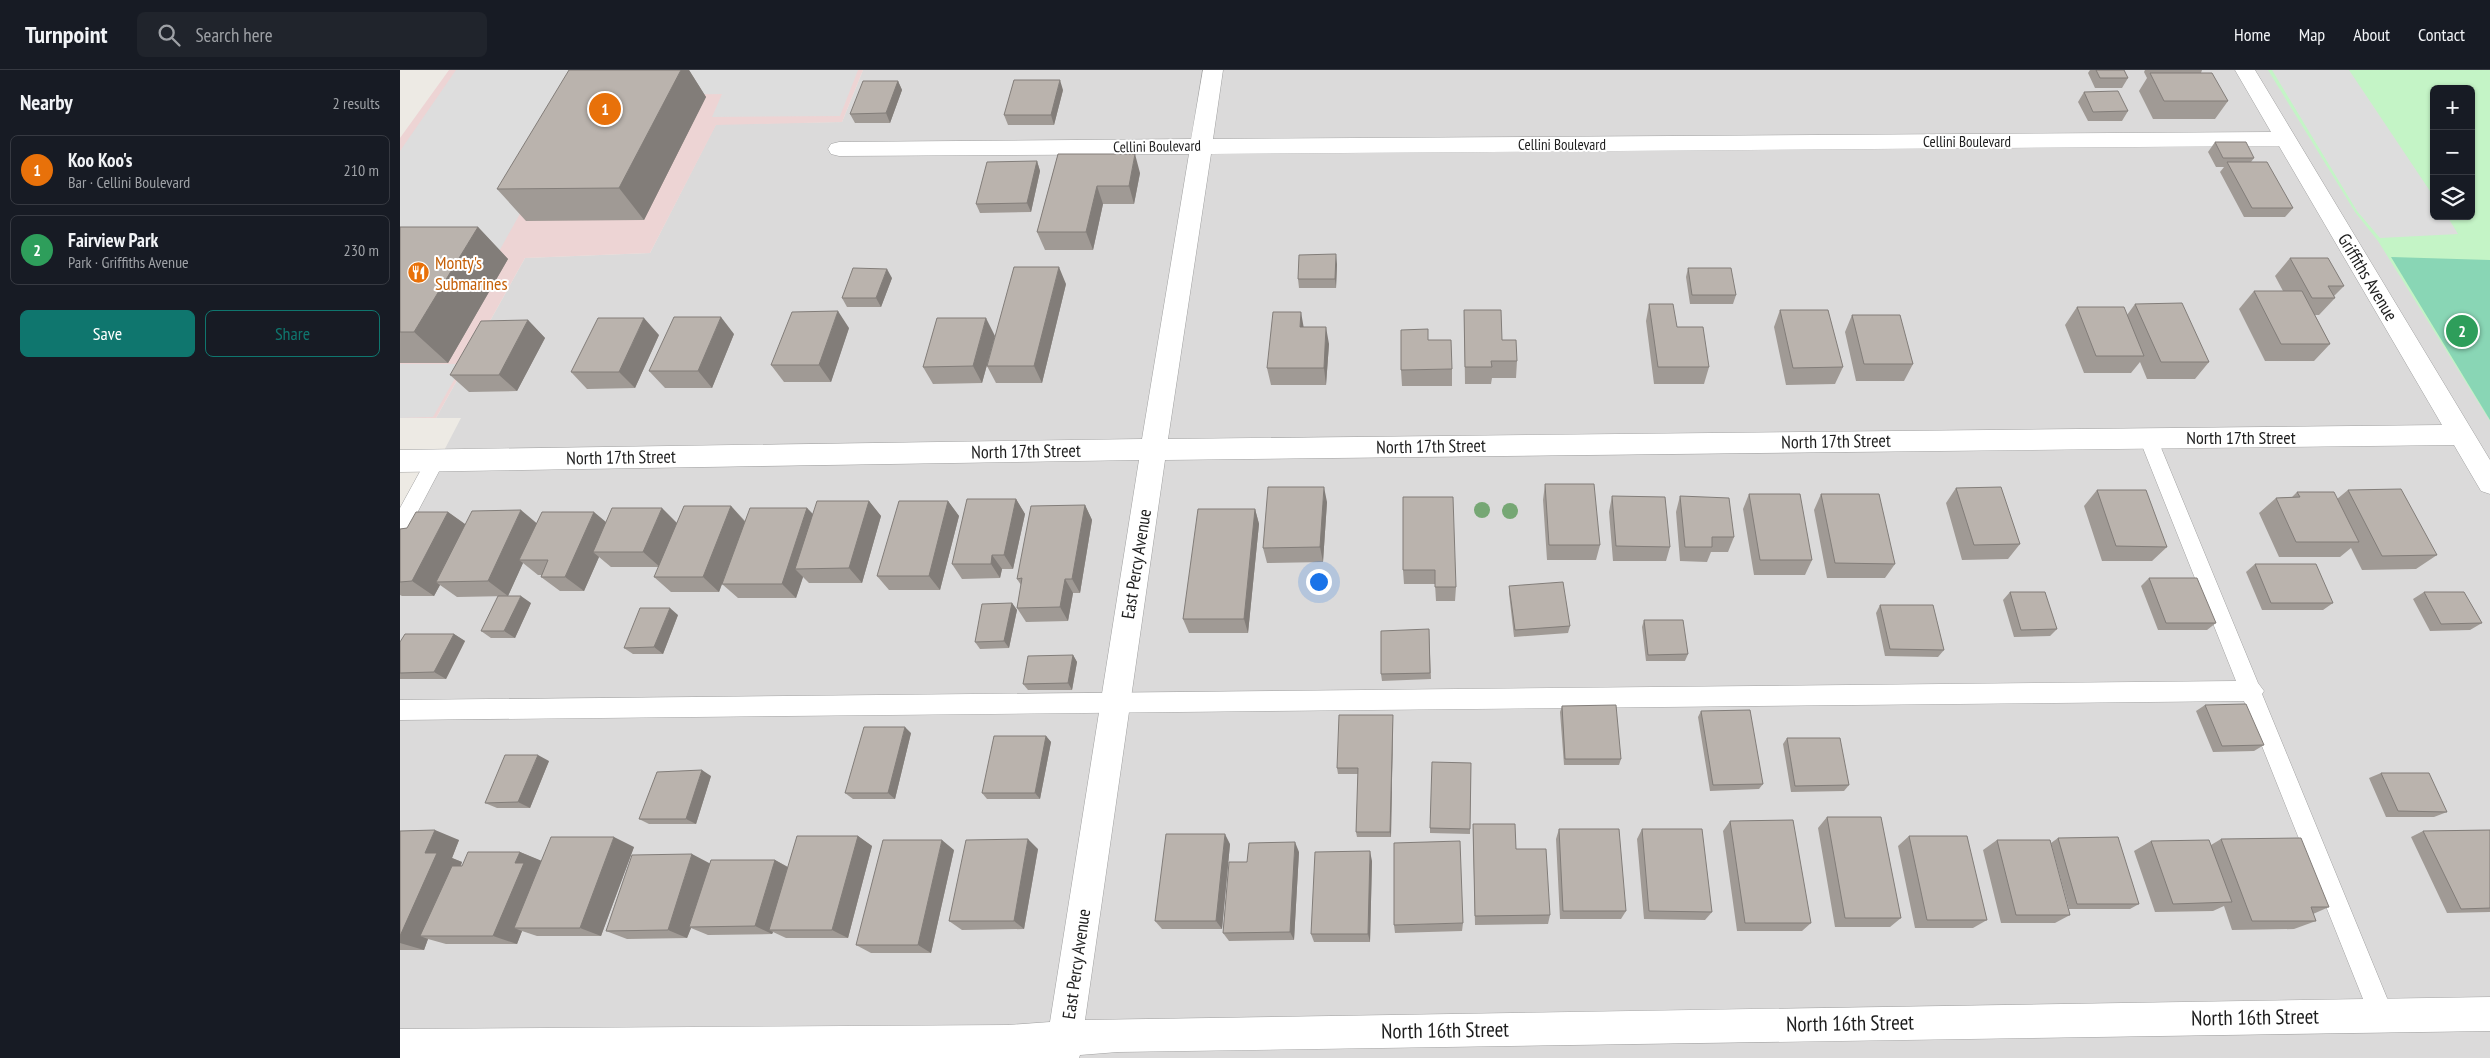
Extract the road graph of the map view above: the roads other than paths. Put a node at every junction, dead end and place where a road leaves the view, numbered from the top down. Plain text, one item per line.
1 (1213, 70) edge
2 (2245, 70) edge
3 (2286, 139) junction
4 (1201, 146) junction
5 (839, 149) dead end
6 (2462, 436) junction
7 (2148, 438) junction
8 (1155, 449) junction
9 (436, 460) junction
10 (400, 461) edge
11 (2490, 483) edge
12 (400, 526) edge
13 (2253, 691) junction
14 (1114, 702) junction
15 (400, 710) edge
16 (2490, 1014) edge
17 (2382, 1015) junction
18 (400, 1046) edge
19 (1064, 1048) edge

1 - 4 street, East Percy Avenue
2 - 3 street, Griffiths Avenue
3 - 4 street, Cellini Boulevard
3 - 6 street, Griffiths Avenue
4 - 5 street, Cellini Boulevard
4 - 8 street, East Percy Avenue
6 - 7 street, North 17th Street
6 - 11 street, Griffiths Avenue
7 - 8 street, North 17th Street
7 - 13 lane
8 - 9 street, North 17th Street
8 - 14 street, East Percy Avenue
9 - 10 street, North 17th Street
9 - 12 lane
13 - 14 lane
13 - 17 lane
14 - 15 lane
14 - 19 street, East Percy Avenue
16 - 17 street, North 16th Street
17 - 19 street, North 16th Street
18 - 19 street, North 16th Street

